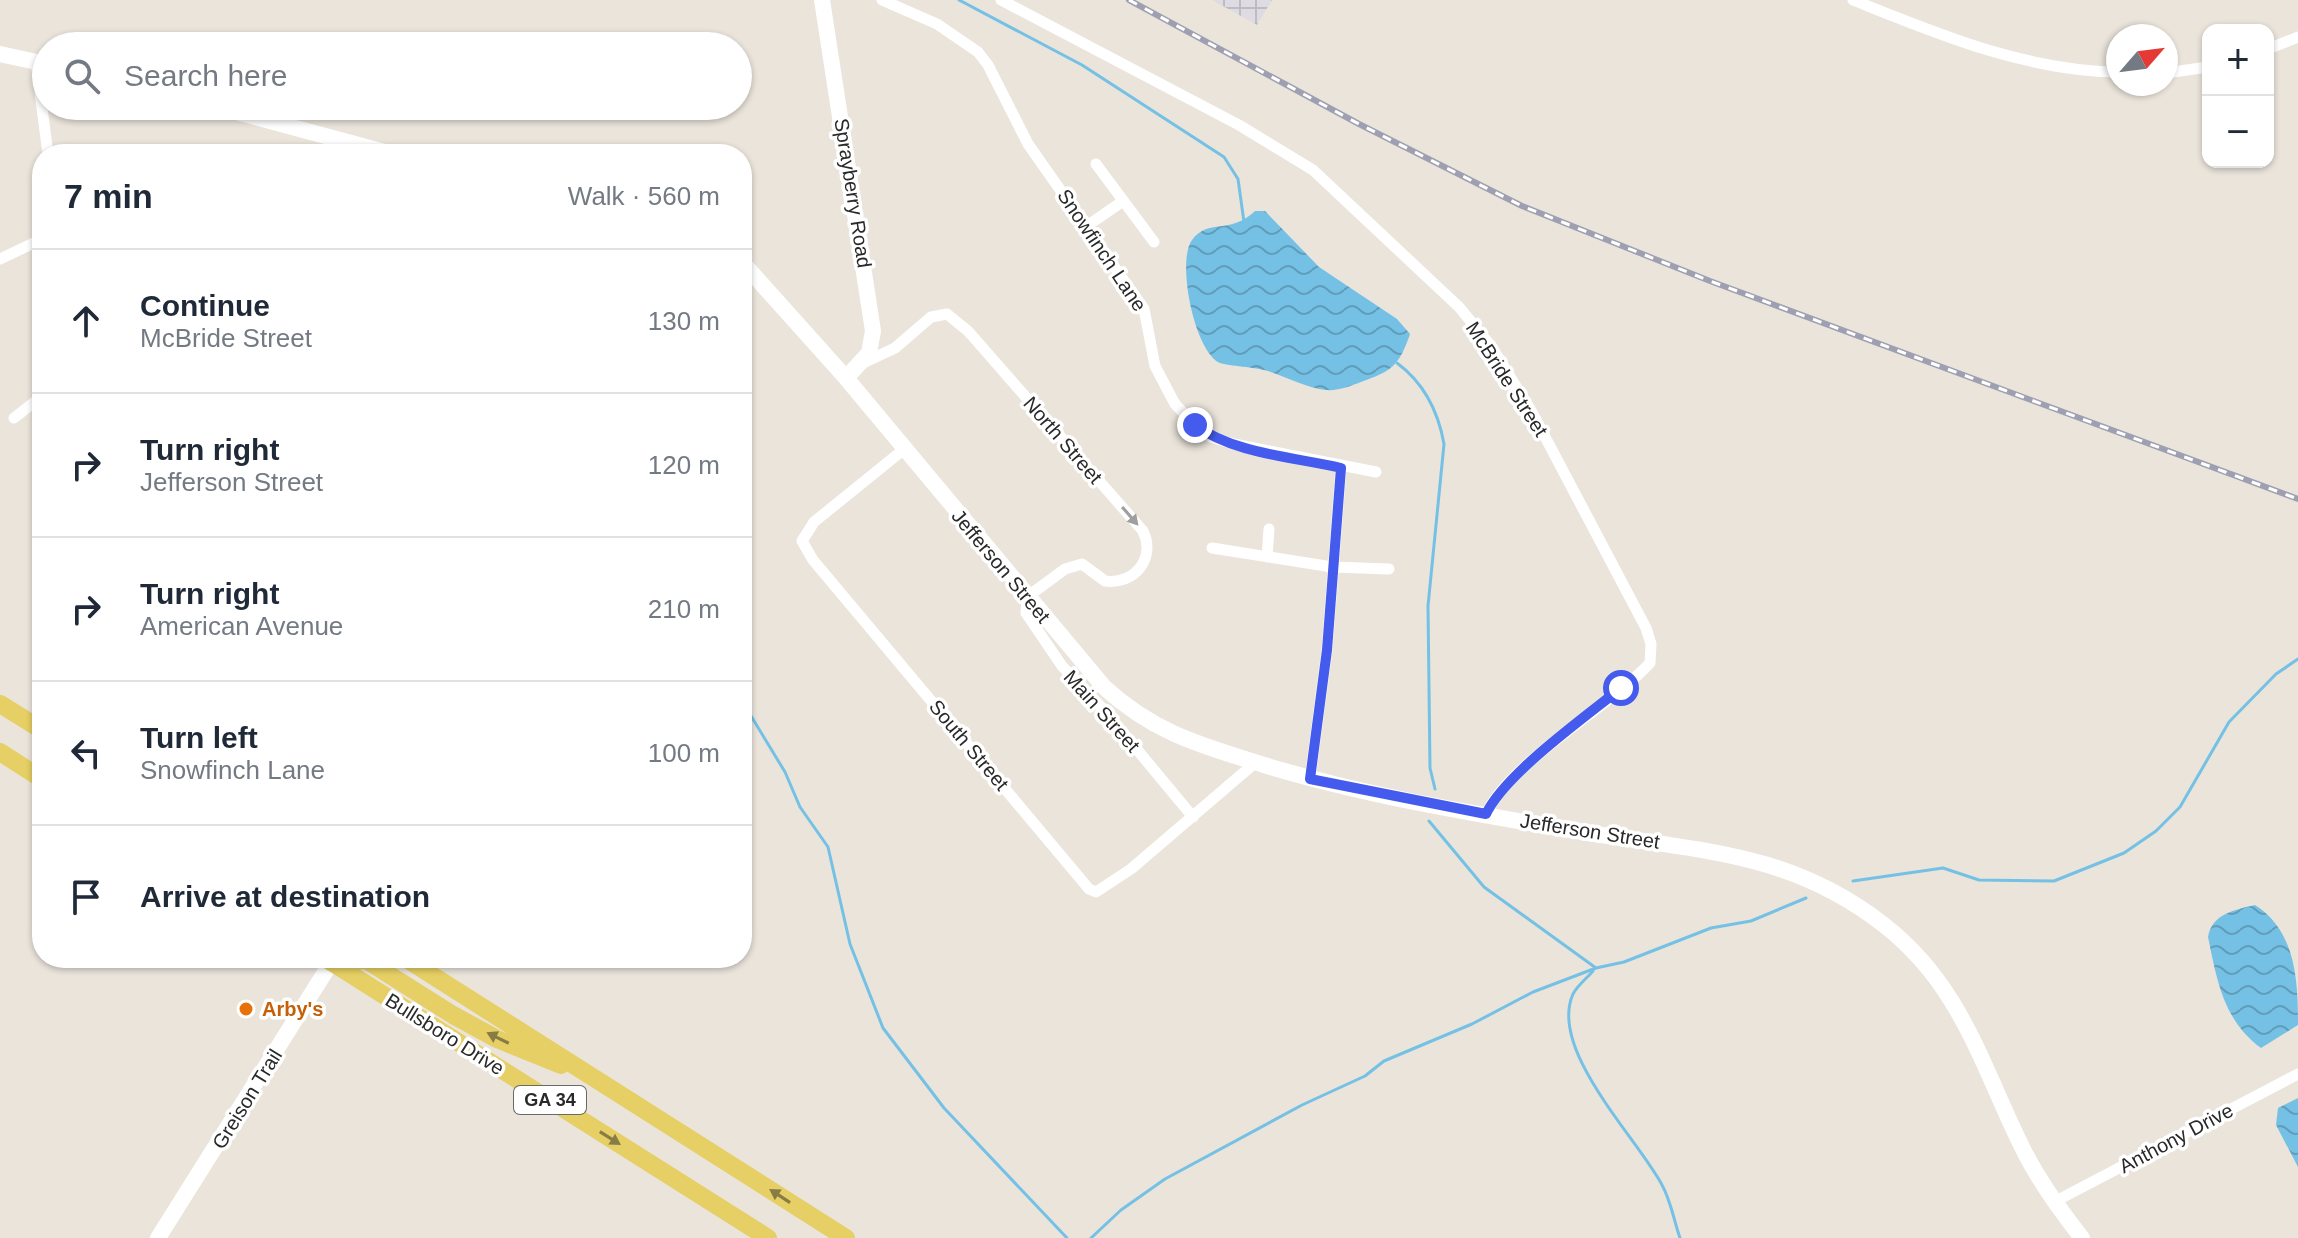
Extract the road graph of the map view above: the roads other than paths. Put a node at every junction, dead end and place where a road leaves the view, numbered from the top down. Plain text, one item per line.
1 (822, 0) edge
2 (882, 0) edge
3 (1001, 0) edge
4 (1853, 0) edge
5 (2298, 37) edge
6 (2274, 47) edge
7 (0, 54) edge
8 (32, 61) edge
9 (2202, 68) edge
10 (2178, 71) edge
11 (2106, 72) edge
12 (45, 120) edge
13 (266, 120) edge
14 (47, 144) edge
15 (355, 144) edge
16 (1096, 164) dead end
17 (1123, 201) junction
18 (1087, 226) junction
19 (1154, 242) dead end
20 (32, 244) edge
21 (0, 259) edge
22 (752, 273) edge
23 (861, 364) junction
24 (846, 378) junction
25 (32, 404) edge
26 (14, 418) dead end
27 (903, 450) junction
28 (1341, 468) junction
29 (1376, 472) dead end
30 (1269, 529) dead end
31 (1212, 548) dead end
32 (1267, 557) junction
33 (1332, 567) junction
34 (1389, 569) dead end
35 (1027, 597) junction
36 (0, 704) edge
37 (32, 724) edge
38 (0, 752) edge
39 (1256, 762) junction
40 (32, 773) edge
41 (1310, 779) junction
42 (1486, 814) junction
43 (1193, 817) junction
44 (324, 968) edge
45 (344, 968) edge
46 (379, 968) edge
47 (421, 968) edge
48 (2298, 1074) edge
49 (596, 1078) junction
50 (2054, 1202) junction
51 (158, 1238) edge
52 (768, 1238) edge
53 (846, 1238) edge
54 (2082, 1238) edge

1 - 23 street, Sprayberry Road
2 - 18 street, Snowfinch Lane
3 - 42 street, McBride Street
4 - 11 street
5 - 6 street
7 - 8 street
9 - 10 street
12 - 14 street
13 - 15 street
16 - 17 street
17 - 18 street
17 - 19 street
18 - 28 street, Snowfinch Lane
20 - 21 street
22 - 24 street, Jefferson Street
23 - 24 street
23 -> 35 street, North Street
24 - 27 street, Jefferson Street
25 - 26 street
27 - 35 street, Jefferson Street
27 - 43 street, South Street
28 - 29 street, Snowfinch Lane
28 - 33 street
30 - 32 street
31 - 32 street
32 - 33 street
33 - 34 street
33 - 41 street
35 - 39 street, Jefferson Street
35 - 43 street, Main Street
36 - 37 main road
38 - 40 main road
39 - 41 street, Jefferson Street
39 - 43 street, South Street
41 - 42 street, Jefferson Street
42 - 50 street, Jefferson Street
44 - 51 street, Greison Trail
45 -> 52 main road, Bullsboro Drive / GA 34
49 -> 46 main road
47 - 49 main road, GA 34
48 - 50 street, Anthony Drive
53 -> 49 main road, GA 34
50 - 54 street, Jefferson Street

